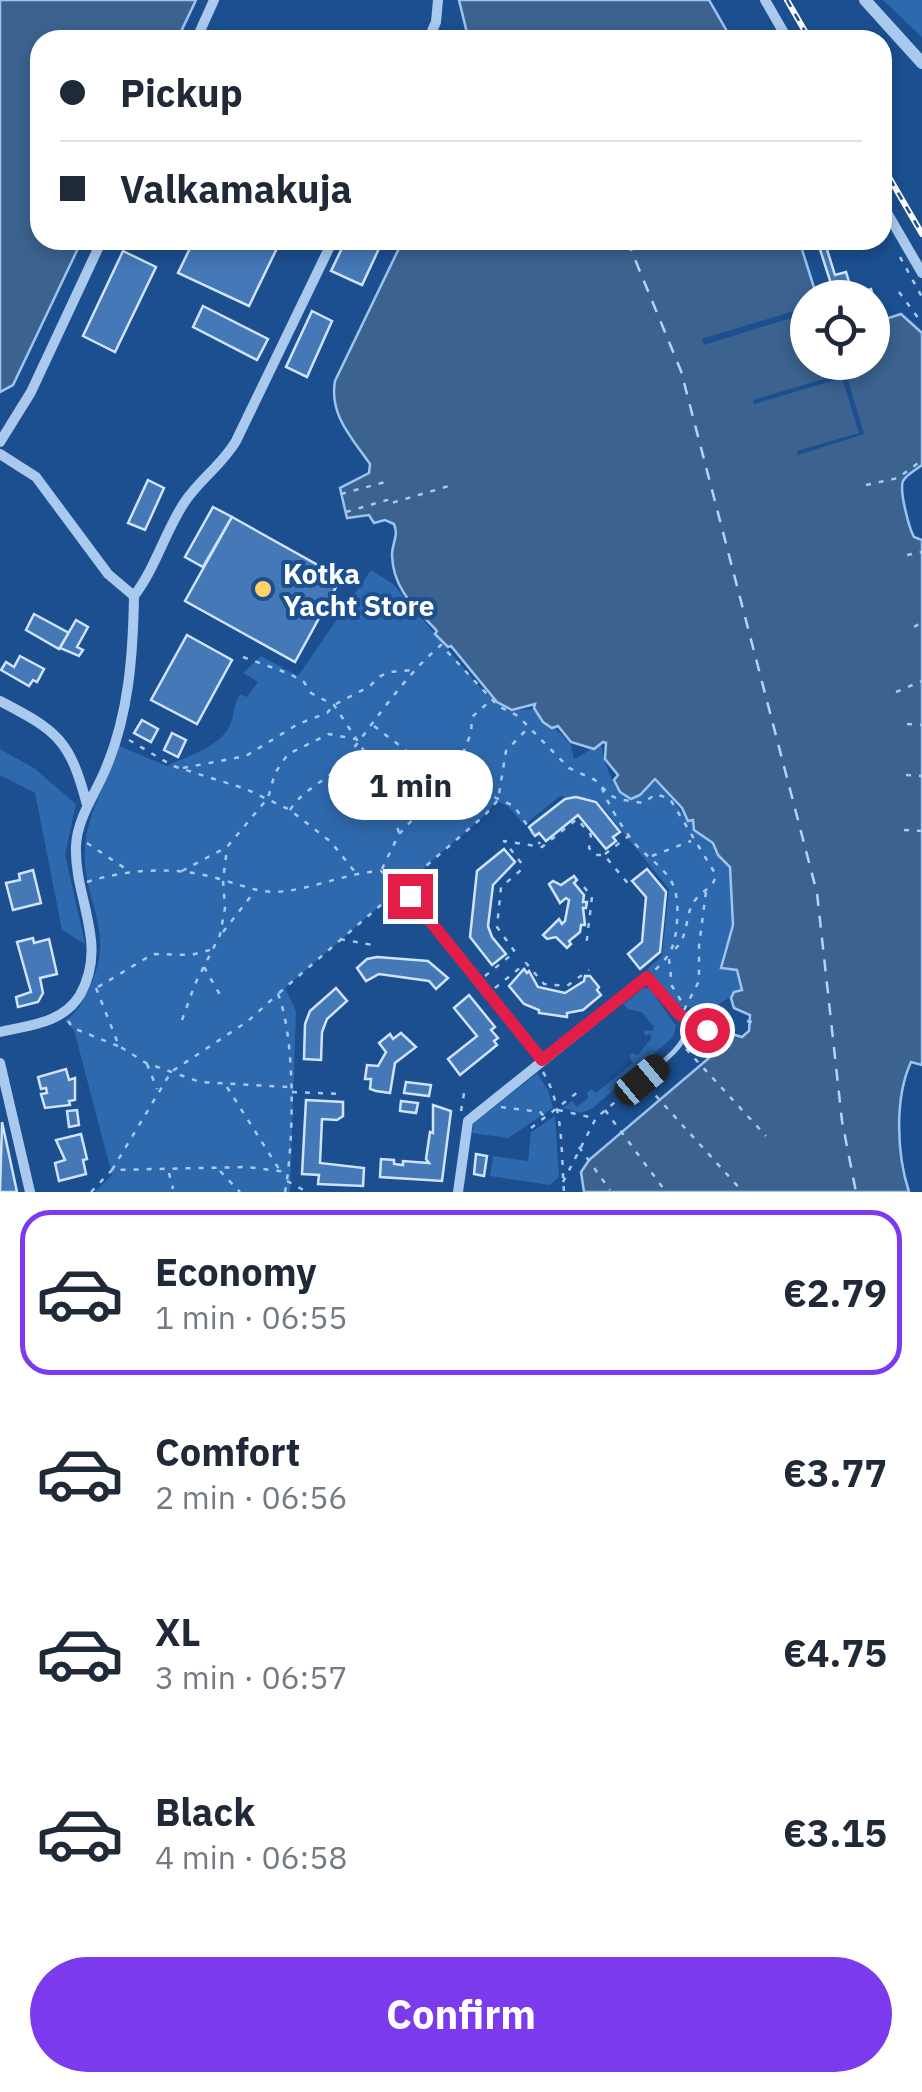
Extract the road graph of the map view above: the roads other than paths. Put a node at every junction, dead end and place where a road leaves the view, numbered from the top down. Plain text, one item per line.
1 (214, 0) edge
2 (438, 0) edge
3 (765, 0) edge
4 (865, 0) edge
5 (200, 30) edge
6 (432, 30) edge
7 (782, 30) edge
8 (922, 63) edge
9 (892, 221) edge
10 (97, 250) edge
11 (328, 250) edge
12 (922, 273) edge
13 (0, 442) edge
14 (0, 454) edge
15 (134, 596) junction
16 (0, 700) edge
17 (88, 806) junction
18 (410, 896) road end
19 (647, 977) joint
20 (679, 1014) junction
21 (707, 1030) dead end
22 (0, 1032) edge
23 (540, 1062) junction
24 (0, 1063) edge
25 (642, 1080) road end
26 (30, 1192) edge
27 (458, 1192) edge

1 - 5 street
2 - 6 street
3 - 7 street
4 - 8 street
9 - 12 street
10 - 13 street
11 - 15 street
14 - 15 street
15 - 17 street
16 - 17 street
17 - 22 street
18 - 23 lane
19 - 20 lane
19 - 23 street
20 - 21 lane
20 - 25 lane
23 - 27 street
24 - 26 street

